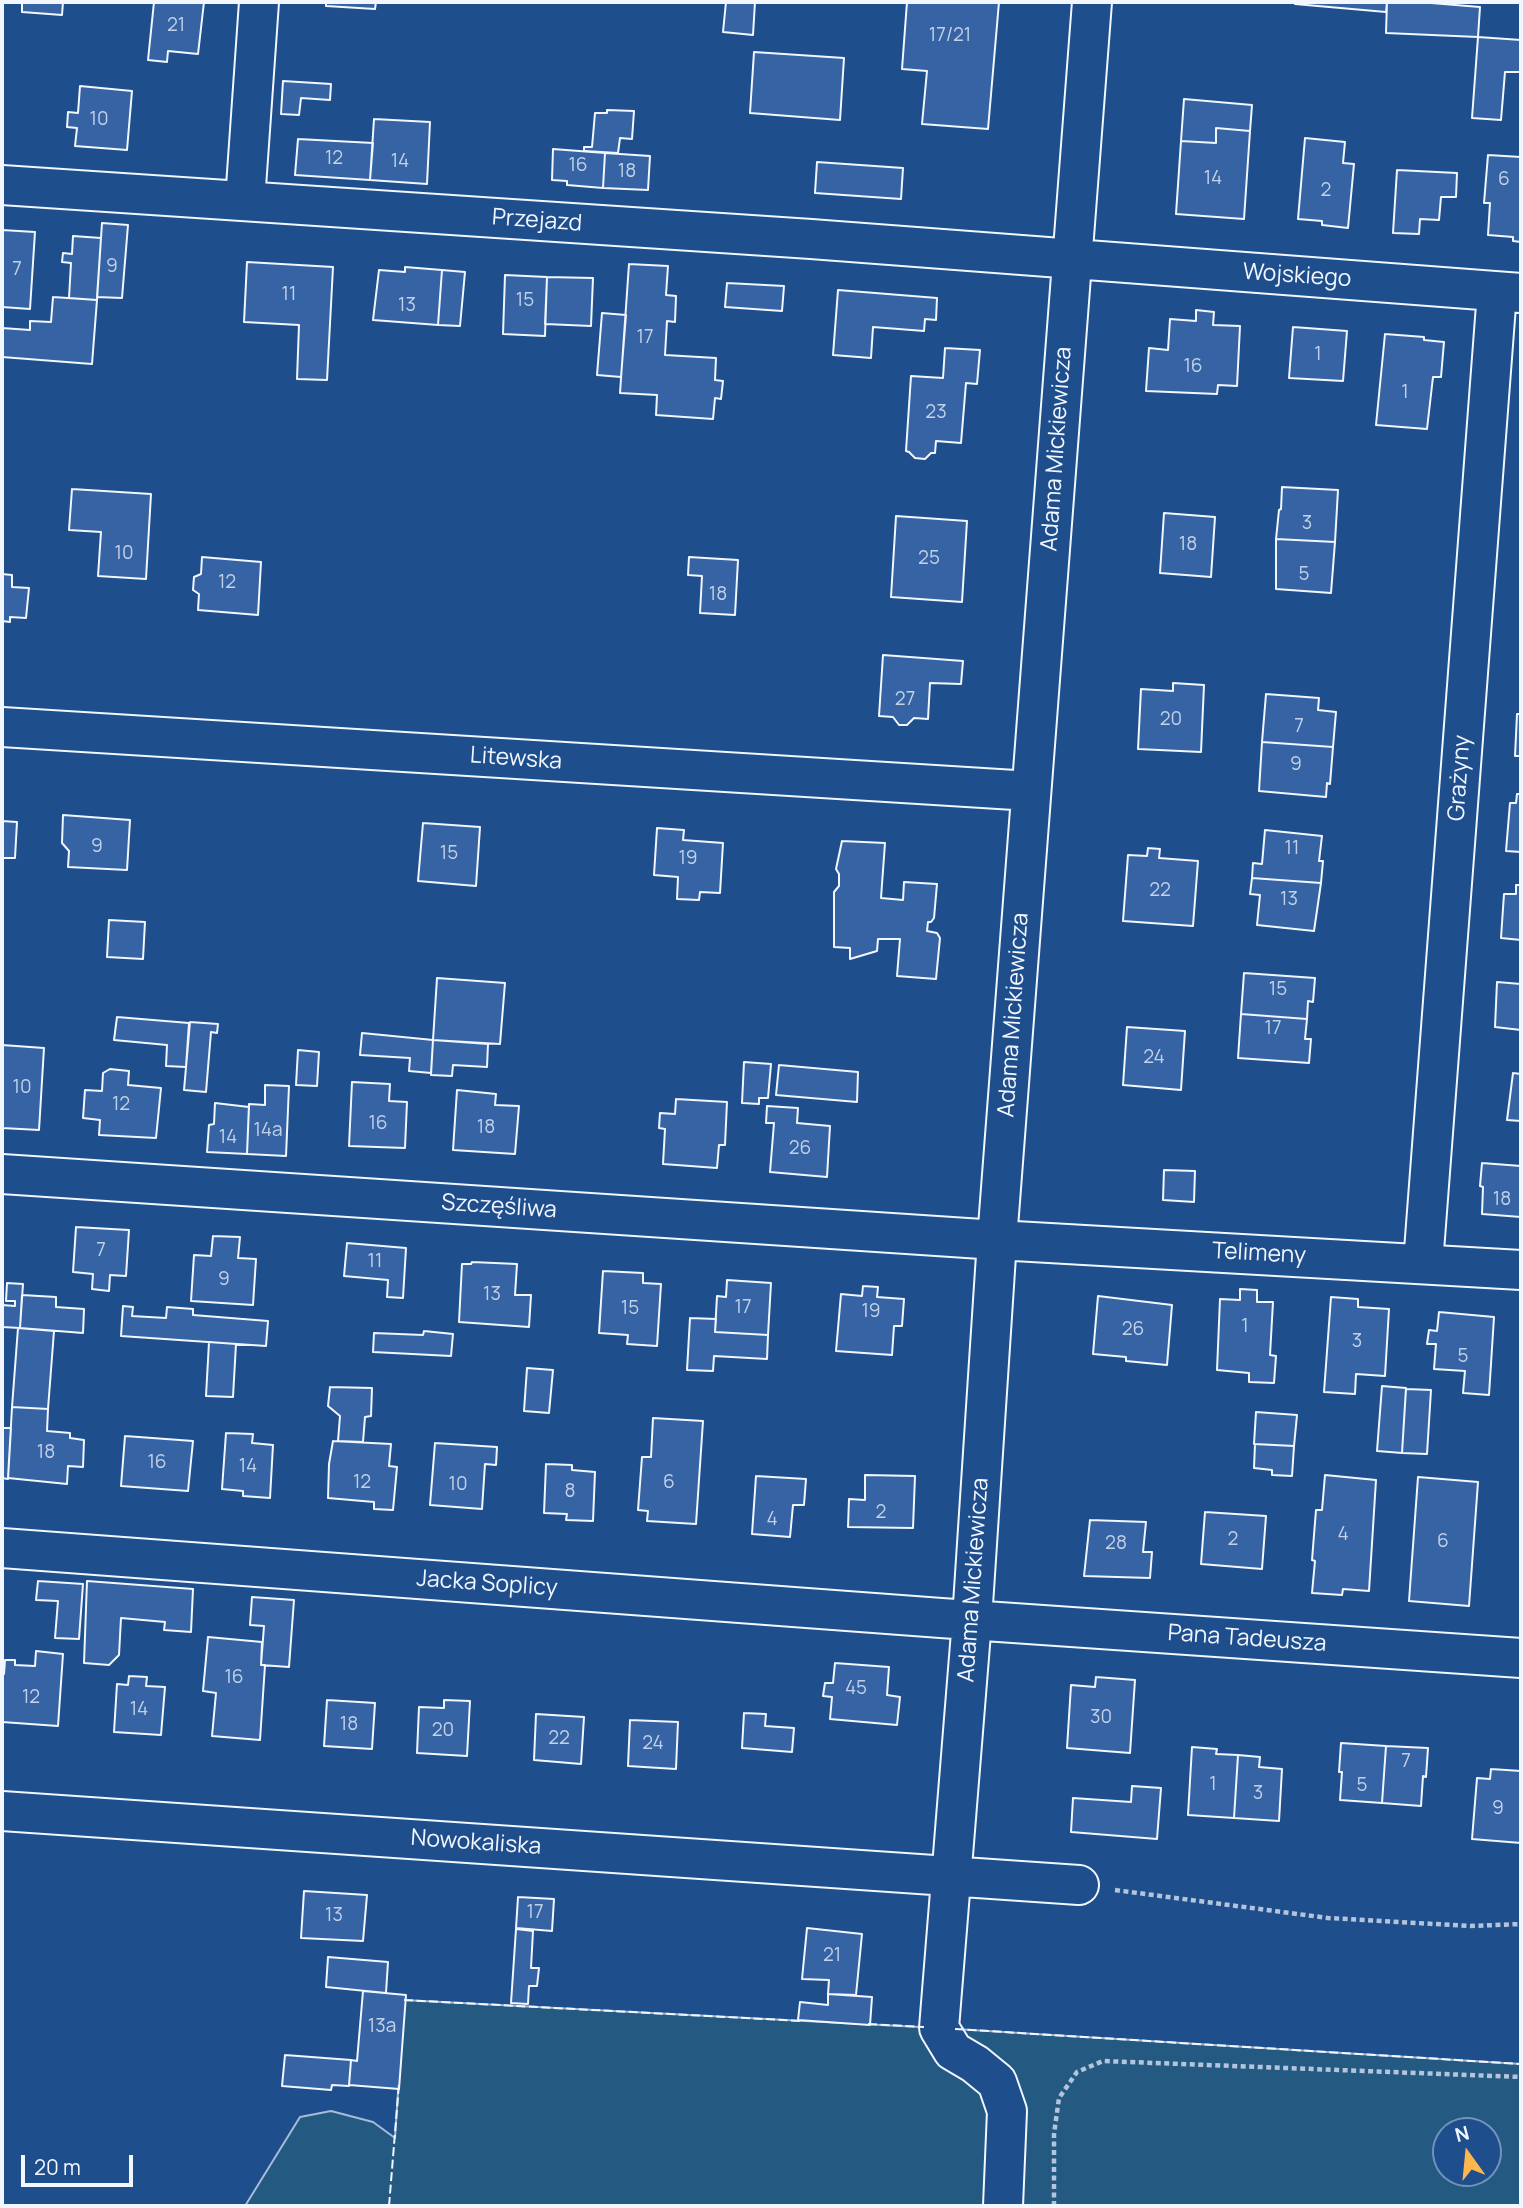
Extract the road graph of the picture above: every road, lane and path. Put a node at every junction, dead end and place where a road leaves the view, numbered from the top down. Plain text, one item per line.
1 (259, 2) edge
2 (1092, 2) edge
3 (2, 184) edge
4 (246, 201) junction
5 (1072, 258) junction
6 (1509, 293) edge
7 (2, 727) edge
8 (1031, 791) junction
9 (2, 1174) edge
10 (997, 1240) junction
11 (1423, 1264) junction
12 (1521, 1270) edge
13 (2, 1548) edge
14 (972, 1620) junction
15 (1521, 1658) edge
16 (2, 1811) edge
17 (950, 1875) junction
18 (1079, 1885) joint
19 (1521, 1924) edge
20 (1521, 2077) edge
21 (1003, 2206) edge
22 (1054, 2206) edge

1 - 4 street
2 - 5 street, Adama Mickiewicza
3 - 4 street, Przejazd
4 - 5 street, Przejazd
5 - 6 street, Wojskiego
5 - 8 street, Adama Mickiewicza
6 - 11 street, Grażyny
7 - 8 street, Litewska
8 - 10 street, Adama Mickiewicza
9 - 10 street, Szczęśliwa
10 - 11 street, Telimeny
10 - 14 street, Adama Mickiewicza
11 - 12 street, Telimeny
13 - 14 street, Jacka Soplicy
14 - 15 street, Pana Tadeusza
14 - 17 street, Adama Mickiewicza
16 - 17 street, Nowokaliska
17 - 18 street, Nowokaliska
17 - 21 street, Adama Mickiewicza
18 - 19 path
20 - 22 path

